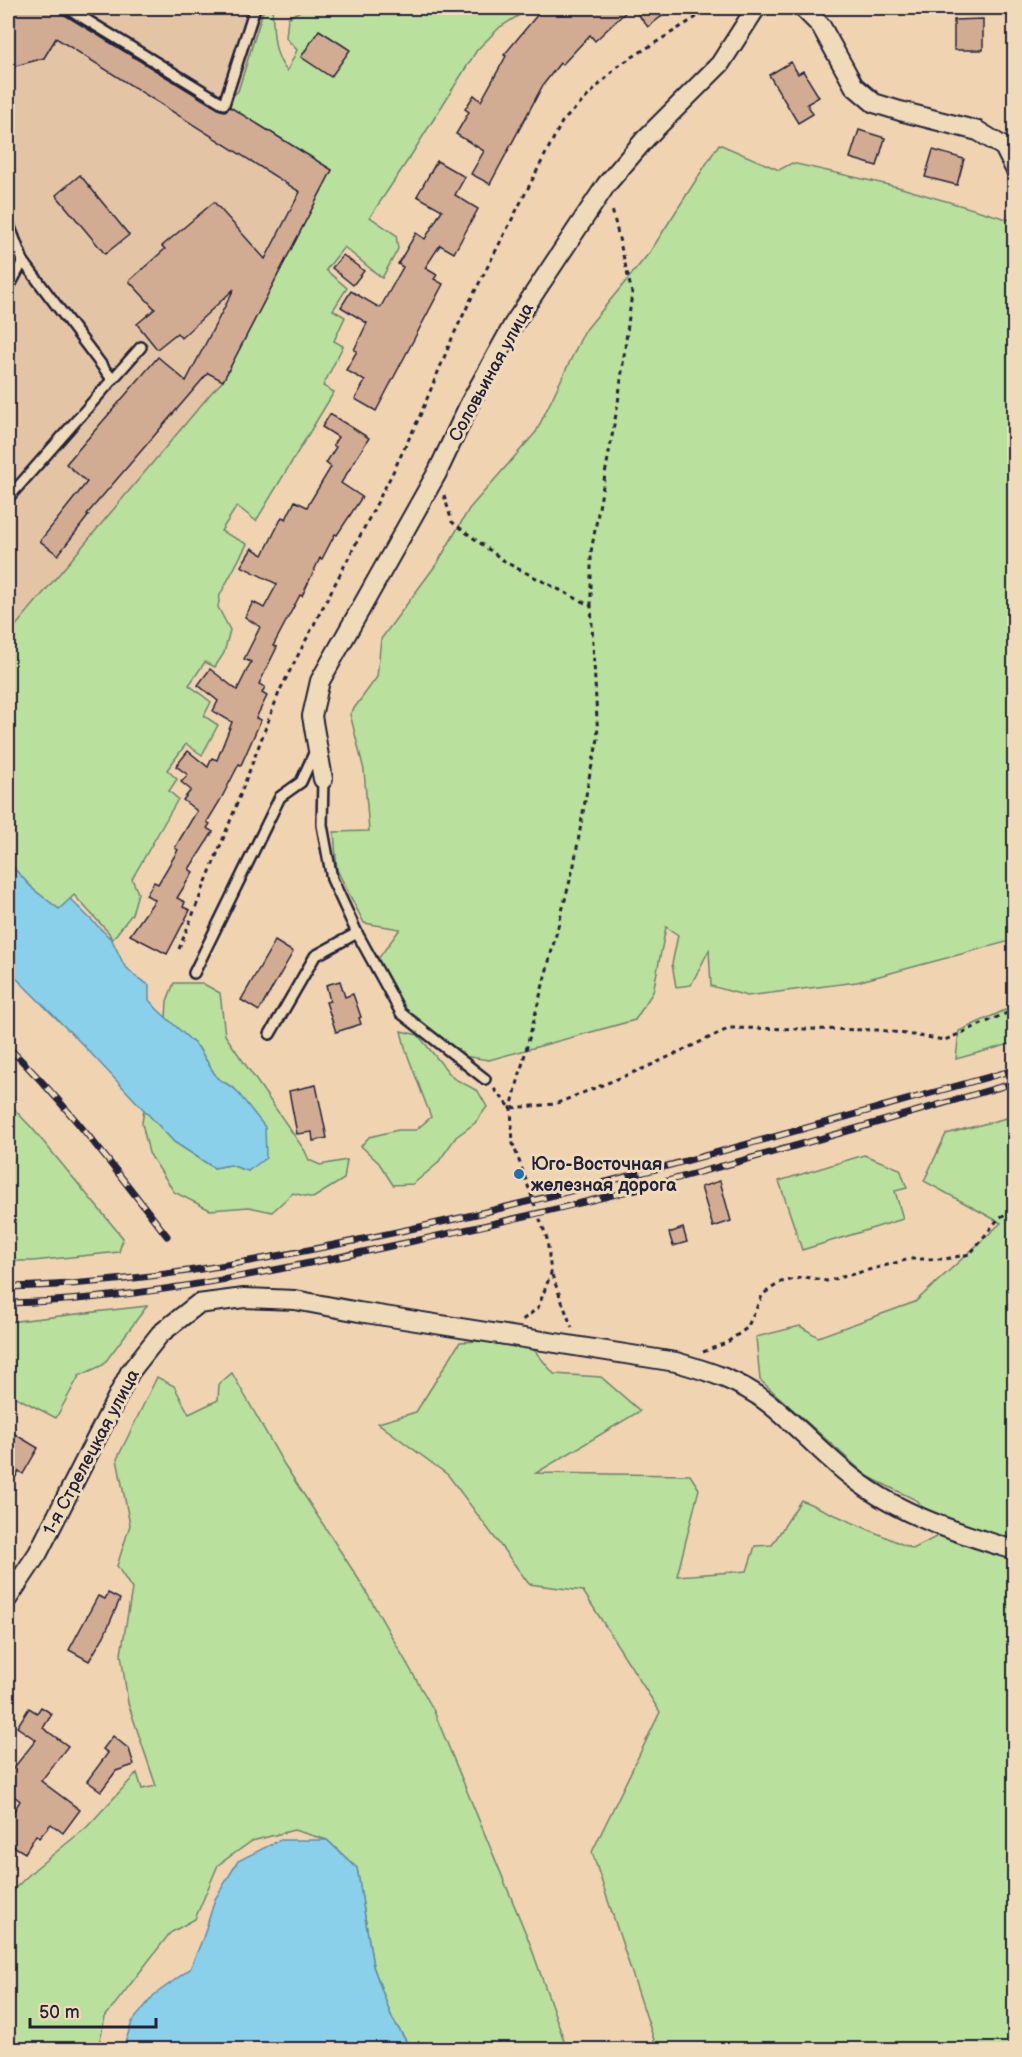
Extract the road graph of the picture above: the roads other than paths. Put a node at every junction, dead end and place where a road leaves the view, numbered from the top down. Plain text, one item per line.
1 (67, 8) edge
2 (255, 8) edge
3 (756, 8) edge
4 (803, 8) edge
5 (1014, 167) edge
6 (8, 222) edge
7 (24, 261) junction
8 (8, 289) edge
9 (141, 347) dead end
10 (112, 380) junction
11 (9, 497) edge
12 (318, 744) junction
13 (323, 779) joint
14 (357, 933) junction
15 (194, 973) dead end
16 (270, 1034) dead end
17 (485, 1079) road end
18 (1014, 1550) edge
19 (8, 1598) edge

1 - 2 lane
3 - 12 street, Соловьиная улица
4 - 5 street
6 - 7 lane
7 - 8 lane
7 - 10 lane
9 - 10 lane
10 - 11 lane
12 - 13 street, Соловьиная улица
12 - 15 lane
13 - 14 lane
14 - 16 lane
14 - 17 lane
18 - 19 street, 1-я Стрелецкая улица

